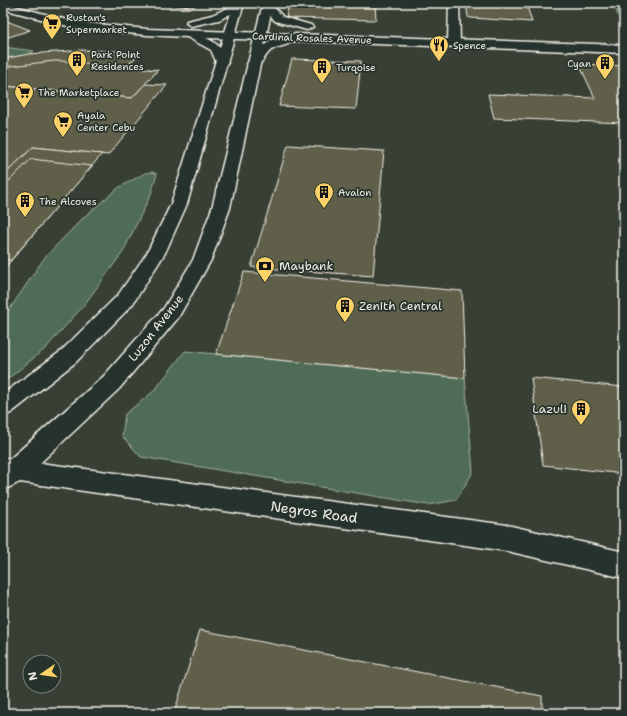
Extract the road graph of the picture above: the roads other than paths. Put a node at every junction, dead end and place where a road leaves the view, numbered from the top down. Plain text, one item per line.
1 (454, 3) edge
2 (239, 5) edge
3 (268, 5) edge
4 (3, 6) edge
5 (149, 21) dead end
6 (189, 29) junction
7 (375, 29) dead end
8 (232, 30) junction
9 (261, 31) junction
10 (306, 33) junction
11 (455, 34) junction
12 (624, 48) edge
13 (222, 63) junction
14 (253, 64) junction
15 (3, 407) edge
16 (7, 474) edge
17 (624, 565) edge

1 - 11 street
2 - 6 street
2 - 8 street
3 - 9 street, Luzon Avenue
3 - 10 street
4 - 6 street, Cardinal Rosales Avenue
5 - 6 street, Cardinal Rosales Avenue
6 - 8 street, Cardinal Rosales Avenue
6 - 13 street
7 - 10 street, Cardinal Rosales Avenue
8 - 9 street, Cardinal Rosales Avenue
8 - 13 street
9 - 10 street, Cardinal Rosales Avenue
9 - 14 street, Luzon Avenue
10 - 11 street, Cardinal Rosales Avenue
10 - 14 street
11 - 12 street, Cardinal Rosales Avenue
13 - 15 street
14 - 16 street, Luzon Avenue
16 - 17 street, Negros Road

